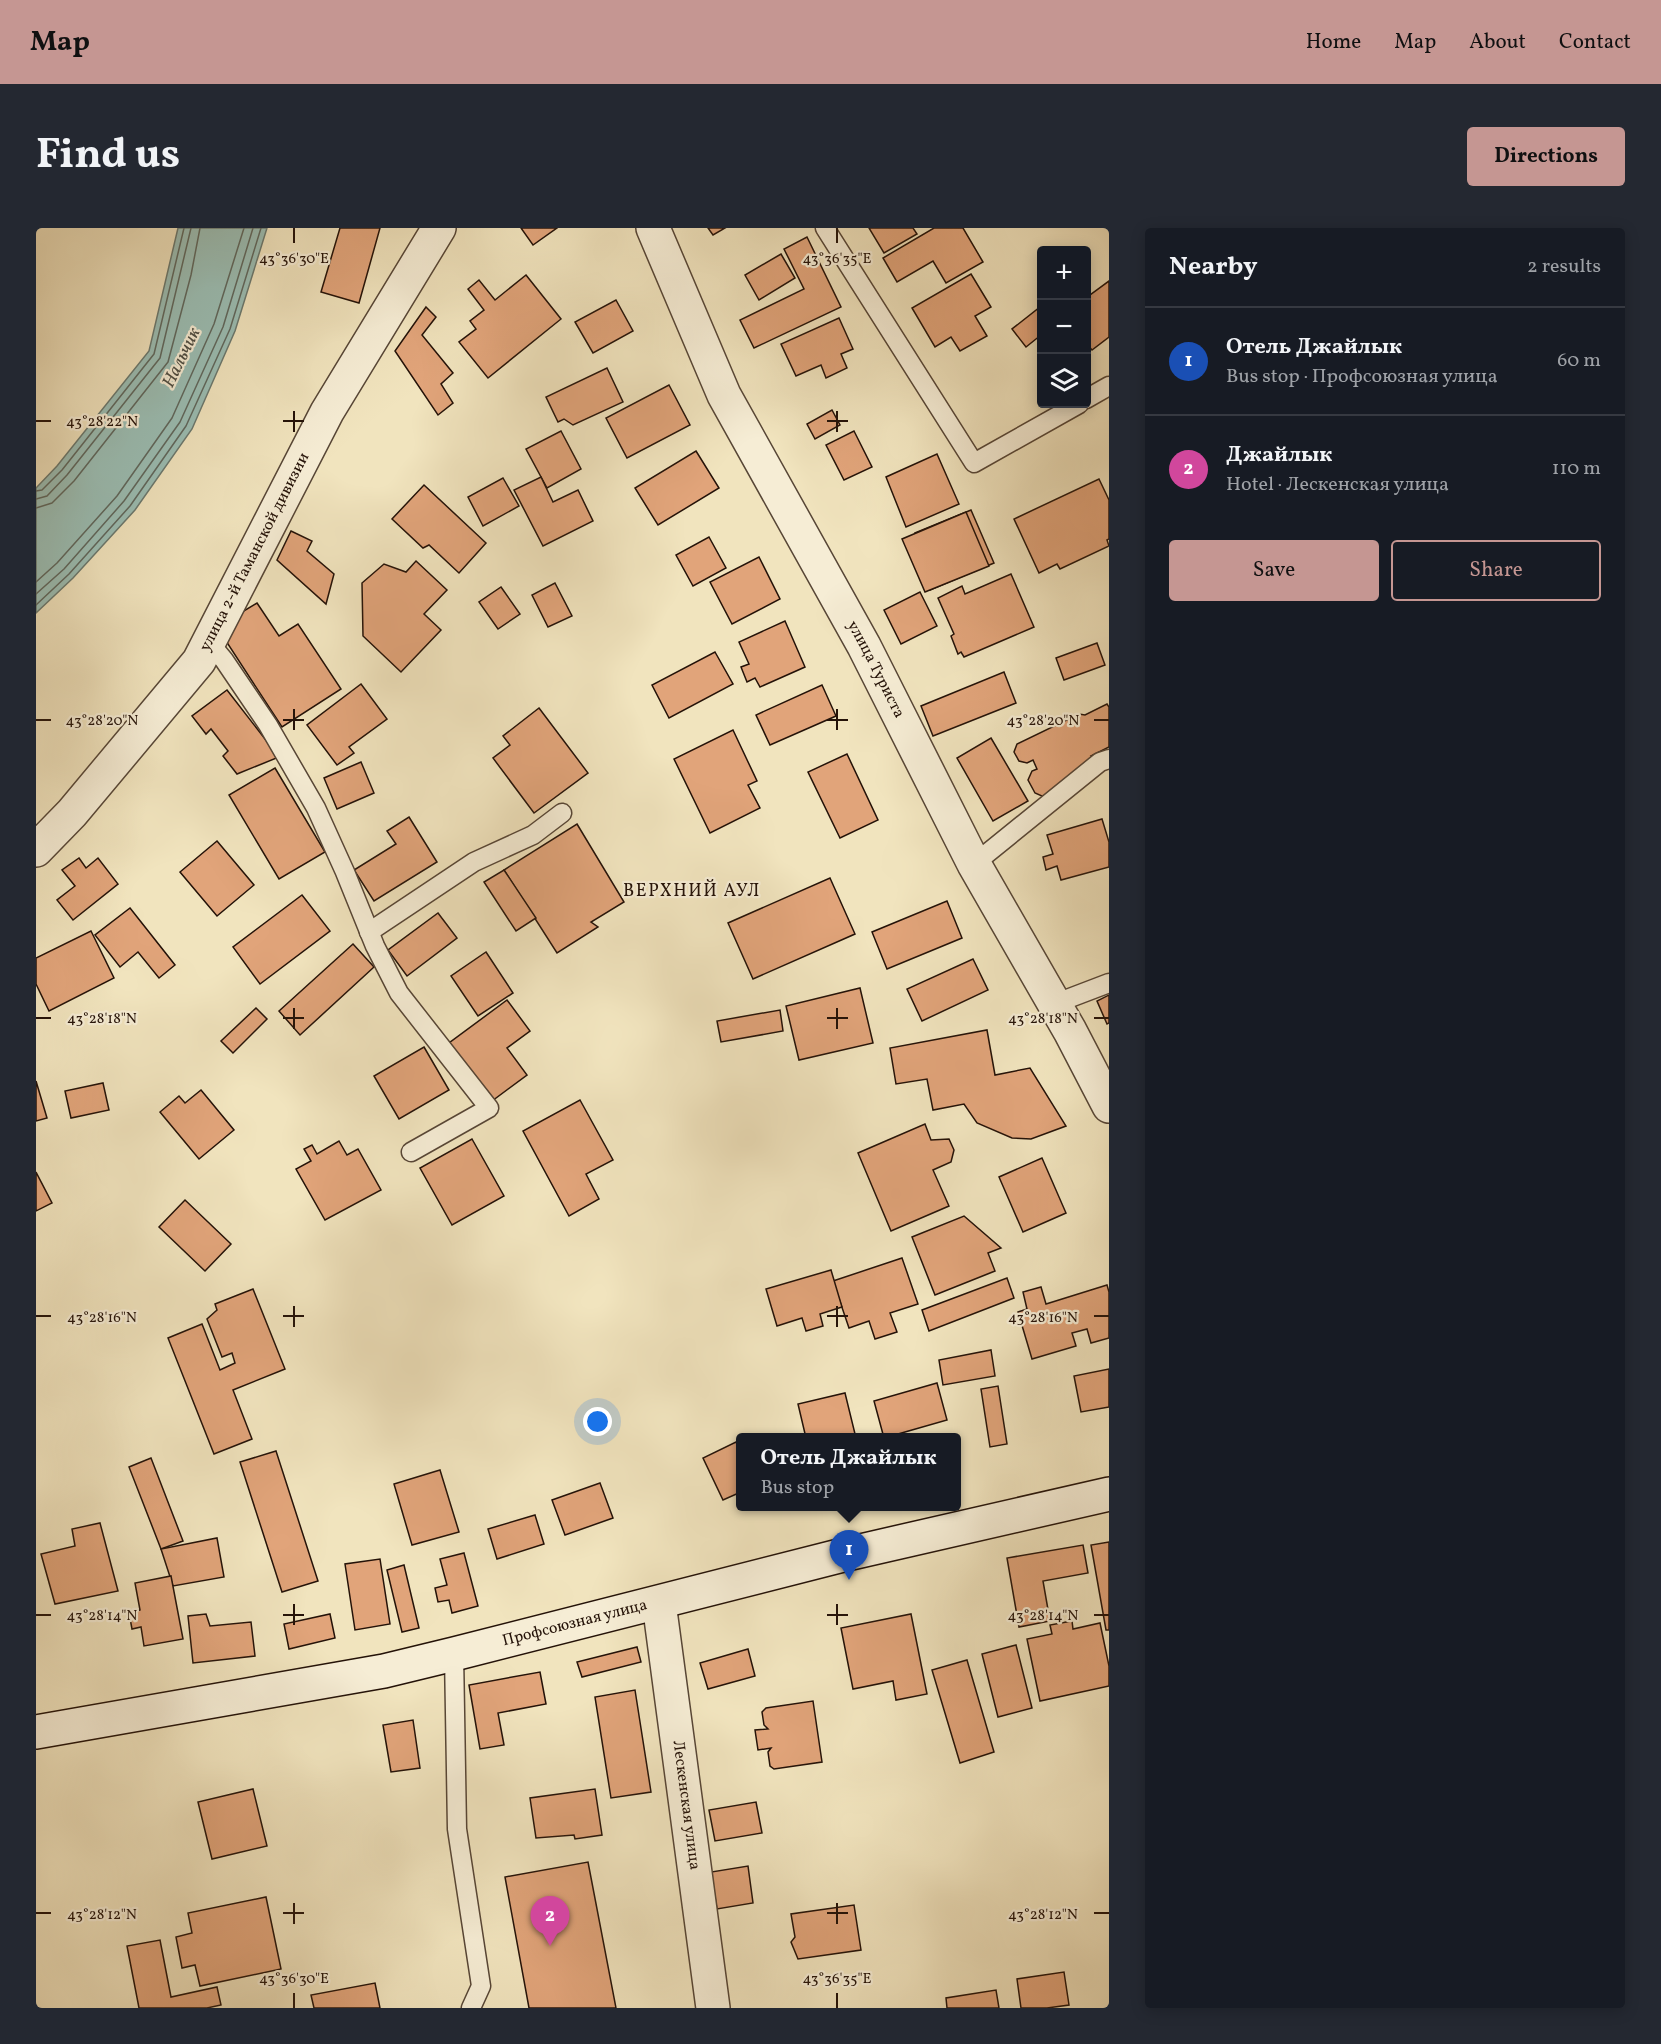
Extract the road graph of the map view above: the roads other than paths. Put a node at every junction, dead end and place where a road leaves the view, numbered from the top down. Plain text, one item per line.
1 (439, 228) edge
2 (653, 228) edge
3 (825, 228) edge
4 (1109, 386) edge
5 (1091, 396) edge
6 (1072, 408) edge
7 (209, 642) junction
8 (1109, 759) edge
9 (562, 813) dead end
10 (36, 850) edge
11 (974, 864) junction
12 (369, 932) junction
13 (1109, 983) edge
14 (1054, 1004) junction
15 (1109, 1106) edge
16 (411, 1152) dead end
17 (1109, 1494) edge
18 (659, 1603) junction
19 (454, 1654) junction
20 (36, 1732) edge
21 (471, 2008) edge
22 (713, 2008) edge

1 - 7 street, улица 2-й Таманской дивизии
2 - 11 street, улица Туриста
3 - 6 lane
4 - 5 lane
7 - 10 street, улица 2-й Таманской дивизии
7 - 12 lane
8 - 11 lane
9 - 12 lane
11 - 14 street, улица Туриста
12 - 16 lane
13 - 14 lane
14 - 15 street, улица Туриста
17 - 18 street, Профсоюзная улица
18 - 19 street, Профсоюзная улица
18 - 22 street, Лескенская улица
19 - 20 street, Профсоюзная улица
19 - 21 lane

